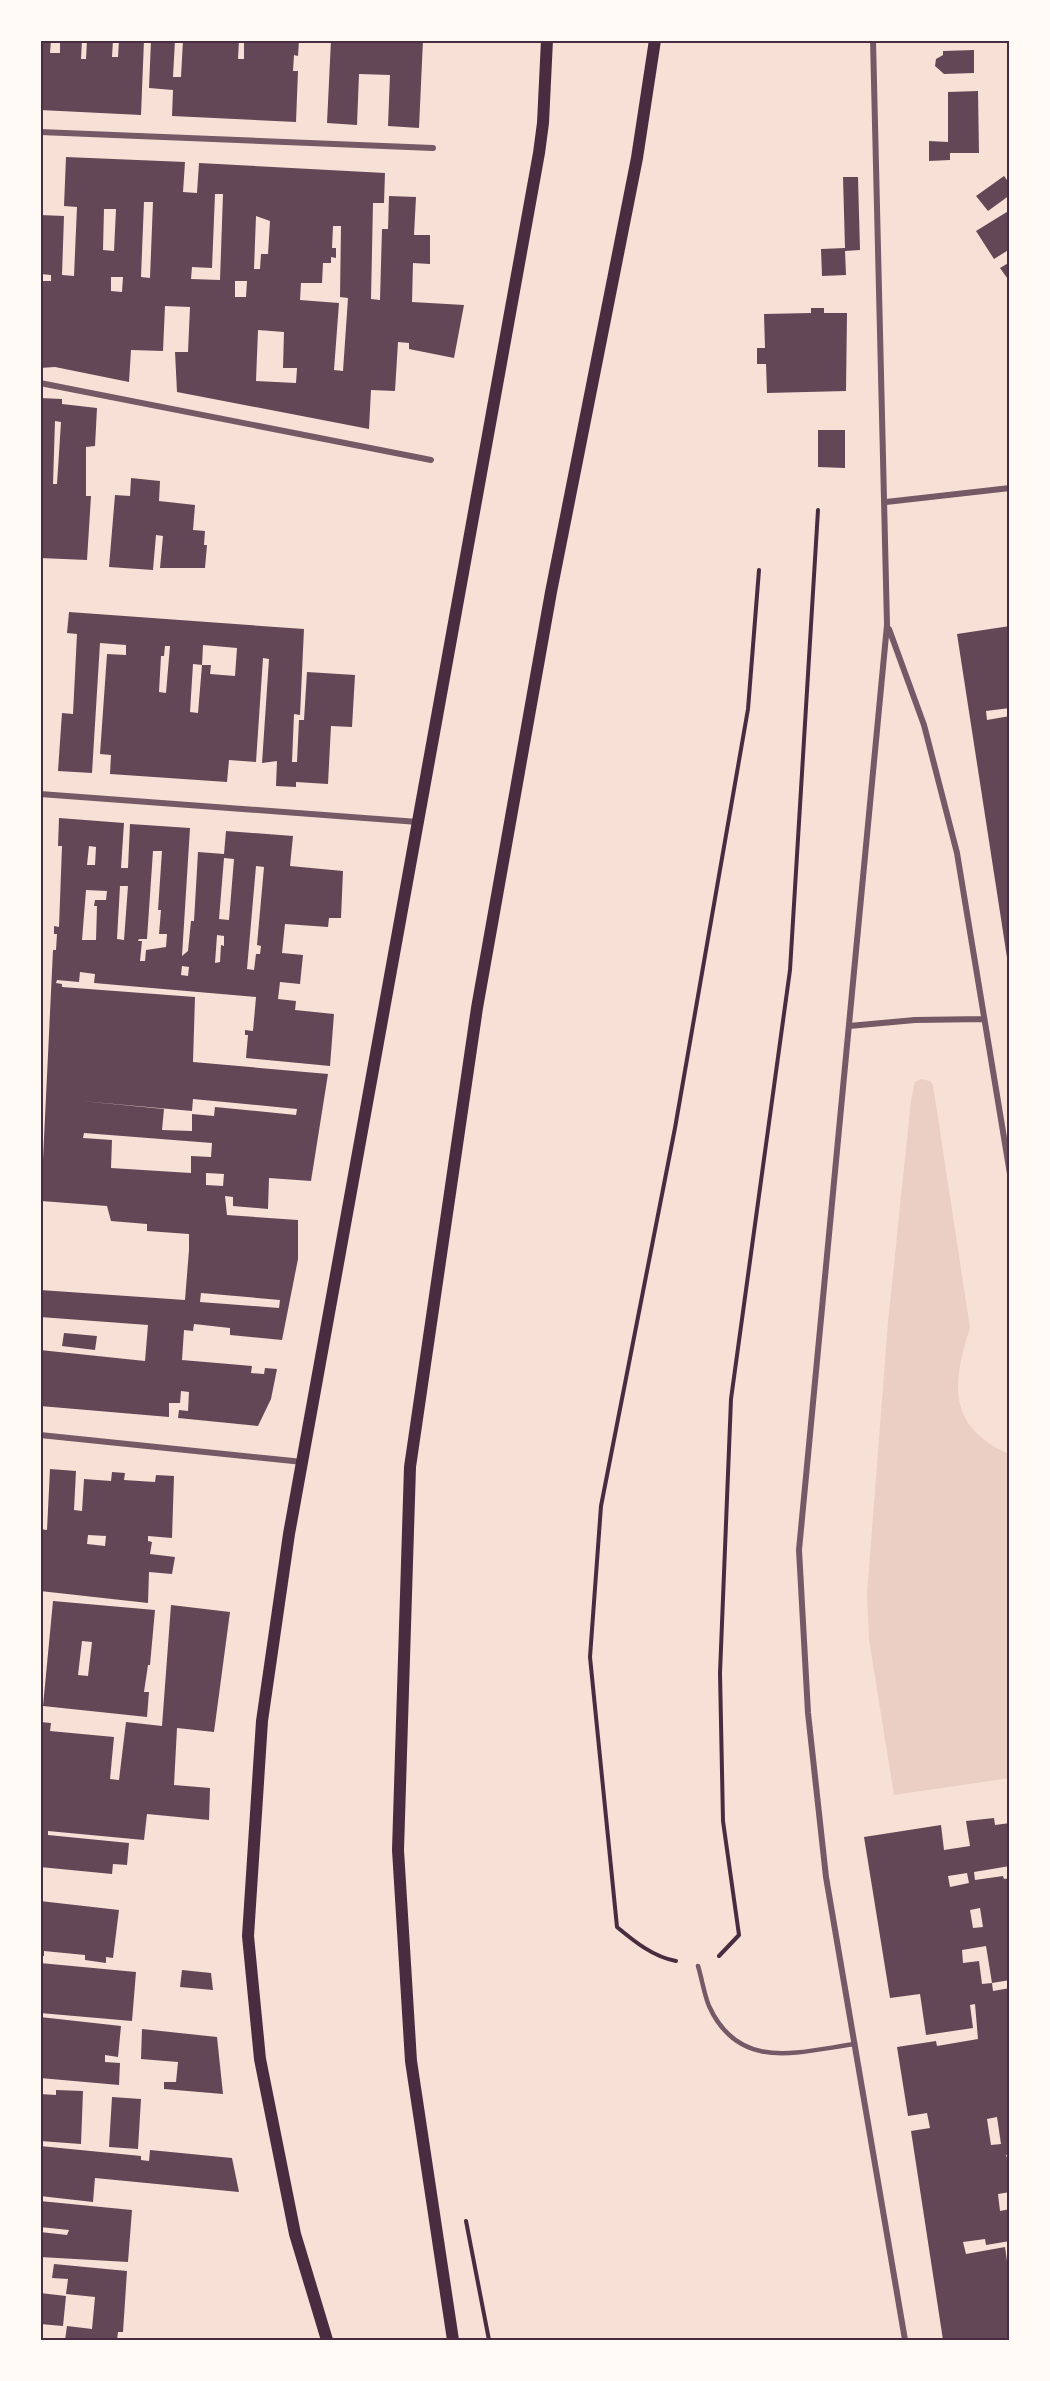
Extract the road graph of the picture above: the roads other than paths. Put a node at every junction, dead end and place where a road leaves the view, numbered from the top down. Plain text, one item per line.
1 (547, 40) edge
2 (655, 40) edge
3 (873, 40) edge
4 (40, 132) edge
5 (433, 148) dead end
6 (40, 383) edge
7 (431, 460) dead end
8 (1010, 488) edge
9 (886, 502) junction
10 (887, 625) junction
11 (40, 794) edge
12 (418, 822) junction
13 (984, 1019) junction
14 (849, 1026) junction
15 (1010, 1174) edge
16 (40, 1435) edge
17 (304, 1462) junction
18 (698, 1966) road end
19 (855, 2044) junction
20 (327, 2340) edge
21 (453, 2340) edge
22 (905, 2340) edge

1 - 12 main road
2 - 21 main road
3 - 9 street
4 - 5 street
6 - 7 street
8 - 9 street
9 - 10 street
10 - 13 street
10 - 14 street
11 - 12 street
12 - 17 main road
13 - 14 street
13 - 15 street
14 - 19 street
16 - 17 street
17 - 20 main road
18 - 19 lane
19 - 22 street

